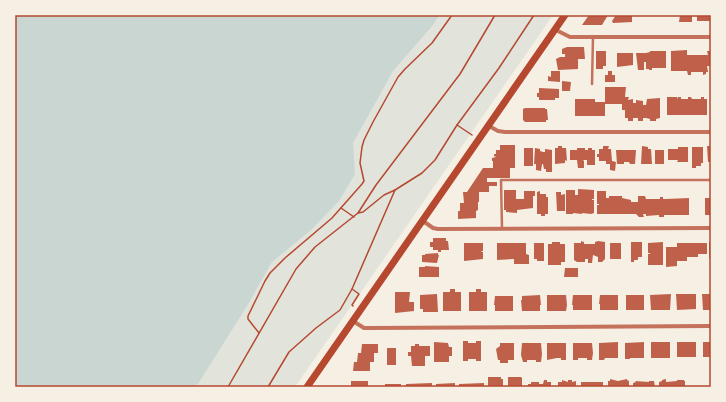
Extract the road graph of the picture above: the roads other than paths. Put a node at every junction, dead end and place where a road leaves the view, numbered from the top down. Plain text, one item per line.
1 (565, 15) edge
2 (556, 30) junction
3 (711, 36) edge
4 (593, 37) junction
5 (592, 84) dead end
6 (489, 126) junction
7 (711, 132) edge
8 (711, 180) edge
9 (423, 221) junction
10 (502, 228) junction
11 (711, 228) edge
12 (353, 321) junction
13 (711, 326) edge
14 (307, 387) edge

1 - 2 main road
2 - 4 street
2 - 6 main road
3 - 4 street
4 - 5 lane
6 - 7 street
6 - 9 main road
8 - 10 lane
9 - 10 street
9 - 12 main road
10 - 11 street
12 - 13 street
12 - 14 main road

